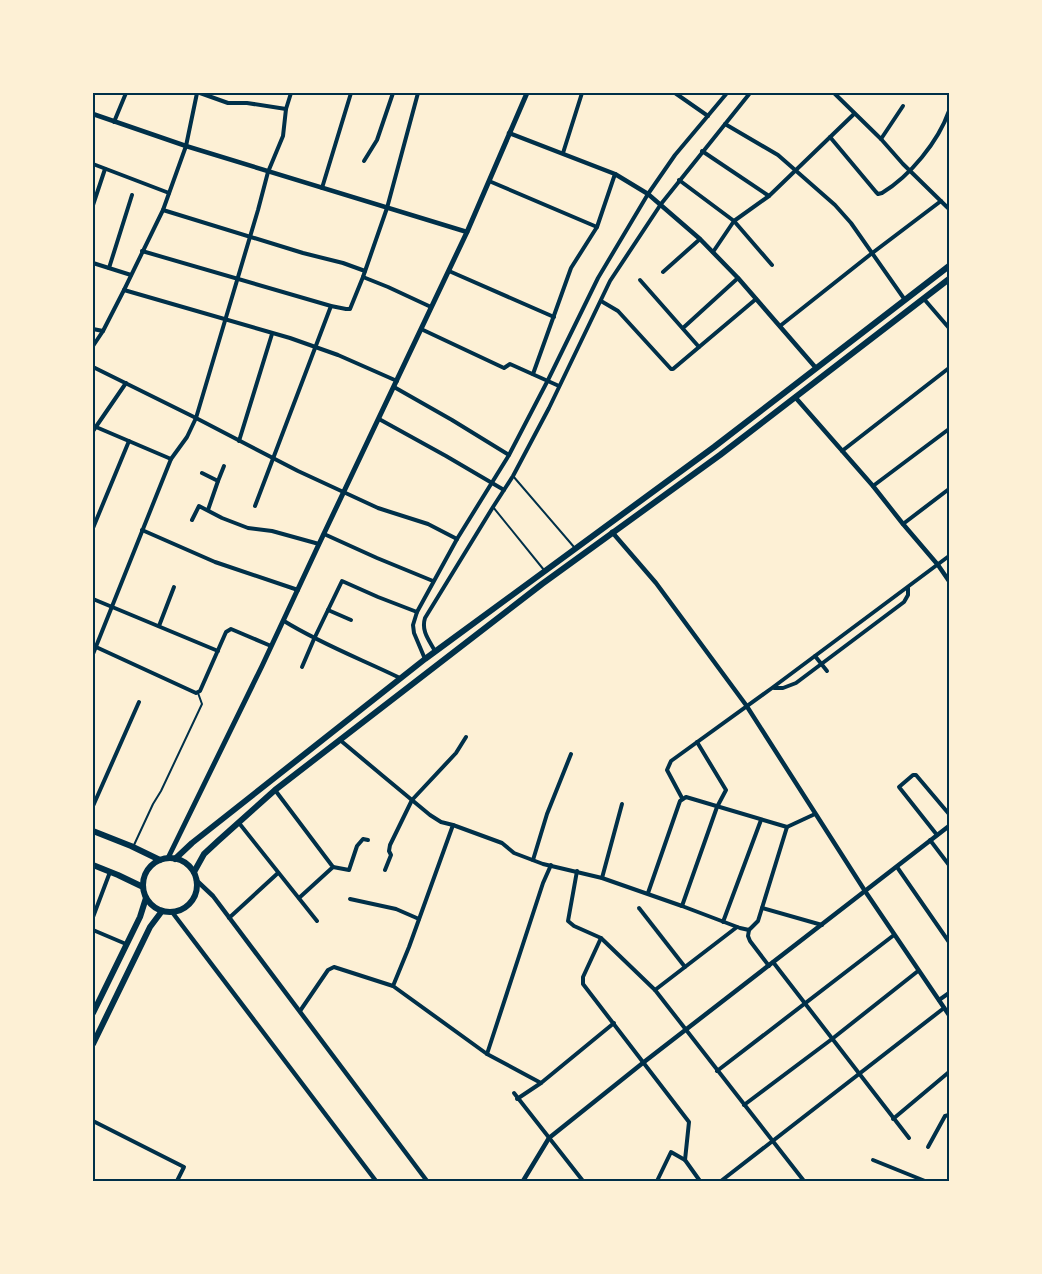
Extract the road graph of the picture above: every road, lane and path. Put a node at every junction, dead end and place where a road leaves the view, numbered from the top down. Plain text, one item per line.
1 (126, 93) edge
2 (199, 93) edge
3 (291, 93) edge
4 (351, 93) edge
5 (393, 93) edge
6 (418, 93) edge
7 (527, 93) edge
8 (582, 93) edge
9 (675, 93) edge
10 (727, 93) edge
11 (750, 93) edge
12 (834, 93) edge
13 (903, 106) dead end
14 (286, 109) junction
15 (949, 111) edge
16 (93, 114) edge
17 (854, 114) junction
18 (708, 116) junction
19 (114, 122) junction
20 (724, 124) junction
21 (509, 133) junction
22 (830, 137) junction
23 (881, 139) junction
24 (186, 146) junction
25 (702, 151) junction
26 (562, 153) junction
27 (364, 161) dead end
28 (93, 165) edge
29 (105, 169) junction
30 (796, 170) junction
31 (911, 171) junction
32 (268, 172) junction
33 (615, 174) junction
34 (679, 180) junction
35 (489, 181) junction
36 (322, 188) junction
37 (170, 193) junction
38 (648, 194) junction
39 (132, 195) dead end
40 (769, 196) junction
41 (942, 201) junction
42 (661, 204) junction
43 (93, 205) edge
44 (387, 208) junction
45 (949, 209) edge
46 (163, 210) junction
47 (734, 221) junction
48 (597, 227) junction
49 (467, 232) junction
50 (250, 237) junction
51 (700, 239) junction
52 (142, 250) junction
53 (713, 252) junction
54 (871, 254) junction
55 (93, 263) edge
56 (772, 265) dead end
57 (949, 266) edge
58 (109, 268) junction
59 (365, 271) junction
60 (448, 271) junction
61 (663, 272) dead end
62 (131, 275) junction
63 (363, 277) junction
64 (237, 278) junction
65 (738, 278) junction
66 (640, 279) dead end
67 (949, 279) edge
68 (124, 290) junction
69 (923, 298) junction
70 (756, 299) junction
71 (905, 300) junction
72 (601, 301) junction
73 (331, 306) junction
74 (431, 308) junction
75 (554, 317) junction
76 (225, 319) junction
77 (873, 324) junction
78 (780, 326) junction
79 (683, 327) junction
80 (949, 328) edge
81 (93, 329) edge
82 (421, 329) junction
83 (103, 331) junction
84 (879, 332) junction
85 (272, 334) junction
86 (93, 346) edge
87 (316, 347) junction
88 (699, 347) junction
89 (93, 367) edge
90 (816, 368) junction
91 (949, 368) edge
92 (533, 374) junction
93 (548, 380) junction
94 (126, 383) junction
95 (395, 384) junction
96 (559, 386) junction
97 (795, 397) junction
98 (196, 418) junction
99 (379, 419) junction
100 (94, 429) edge
101 (949, 429) edge
102 (129, 441) junction
103 (239, 441) junction
104 (714, 447) junction
105 (842, 451) junction
106 (509, 455) junction
107 (720, 455) junction
108 (171, 459) junction
109 (272, 459) junction
110 (224, 465) dead end
111 (202, 473) dead end
112 (513, 477) junction
113 (218, 481) junction
114 (492, 483) junction
115 (873, 486) junction
116 (949, 489) edge
117 (504, 490) junction
118 (344, 492) junction
119 (255, 506) dead end
120 (493, 507) junction
121 (208, 510) junction
122 (192, 520) dead end
123 (903, 524) junction
124 (93, 528) edge
125 (142, 530) junction
126 (612, 532) junction
127 (324, 534) junction
128 (457, 539) junction
129 (319, 544) junction
130 (576, 549) junction
131 (949, 556) edge
132 (938, 565) junction
133 (545, 572) junction
134 (550, 578) junction
135 (433, 581) junction
136 (949, 581) edge
137 (174, 587) dead end
138 (908, 587) junction
139 (299, 590) junction
140 (93, 599) edge
141 (112, 606) junction
142 (328, 610) junction
143 (417, 612) junction
144 (351, 620) dead end
145 (284, 621) junction
146 (413, 625) junction
147 (159, 626) junction
148 (423, 626) junction
149 (314, 639) junction
150 (272, 646) junction
151 (96, 647) junction
152 (218, 651) junction
153 (435, 652) junction
154 (93, 653) edge
155 (815, 656) junction
156 (425, 659) junction
157 (821, 664) junction
158 (302, 667) dead end
159 (827, 671) dead end
160 (401, 679) junction
161 (772, 688) junction
162 (198, 693) junction
163 (139, 702) dead end
164 (747, 706) junction
165 (466, 737) dead end
166 (340, 740) junction
167 (697, 742) junction
168 (571, 754) dead end
169 (275, 790) junction
170 (682, 798) junction
171 (412, 800) junction
172 (622, 804) dead end
173 (93, 806) edge
174 (717, 807) junction
175 (815, 813) junction
176 (949, 814) edge
177 (761, 820) junction
178 (238, 822) junction
179 (453, 825) junction
180 (949, 826) edge
181 (787, 827) junction
182 (93, 831) edge
183 (937, 835) junction
184 (368, 840) dead end
185 (930, 840) junction
186 (133, 847) junction
187 (168, 858) junction
188 (176, 859) junction
189 (160, 860) junction
190 (533, 860) junction
191 (93, 865) edge
192 (551, 865) junction
193 (949, 865) edge
194 (333, 867) junction
195 (897, 867) junction
196 (385, 870) dead end
197 (577, 871) junction
198 (110, 872) junction
199 (194, 872) junction
200 (278, 873) junction
201 (602, 878) junction
202 (196, 879) junction
203 (143, 887) junction
204 (865, 891) junction
205 (648, 893) junction
206 (146, 898) junction
207 (299, 898) junction
208 (350, 899) dead end
209 (682, 906) junction
210 (639, 908) dead end
211 (762, 908) junction
212 (162, 911) junction
213 (172, 912) junction
214 (93, 917) edge
215 (229, 918) junction
216 (419, 919) junction
217 (317, 921) dead end
218 (723, 922) junction
219 (822, 925) junction
220 (737, 927) junction
221 (93, 930) edge
222 (749, 930) junction
223 (894, 935) junction
224 (601, 938) junction
225 (949, 942) edge
226 (127, 944) junction
227 (771, 964) junction
228 (685, 967) junction
229 (918, 971) junction
230 (393, 986) junction
231 (655, 990) junction
232 (949, 993) edge
233 (939, 1000) junction
234 (805, 1004) junction
235 (944, 1008) junction
236 (300, 1011) junction
237 (93, 1013) edge
238 (949, 1015) edge
239 (614, 1023) junction
240 (686, 1031) junction
241 (832, 1039) junction
242 (93, 1044) edge
243 (487, 1054) junction
244 (644, 1062) junction
245 (717, 1071) junction
246 (949, 1072) edge
247 (859, 1074) junction
248 (540, 1083) junction
249 (514, 1093) dead end
250 (518, 1099) junction
251 (744, 1105) junction
252 (949, 1114) edge
253 (893, 1119) junction
254 (93, 1121) edge
255 (549, 1138) junction
256 (909, 1138) dead end
257 (773, 1142) junction
258 (928, 1147) dead end
259 (685, 1160) junction
260 (873, 1160) dead end
261 (177, 1181) edge
262 (376, 1181) edge
263 (427, 1181) edge
264 (523, 1181) edge
265 (583, 1181) edge
266 (657, 1181) edge
267 (700, 1181) edge
268 (721, 1181) edge
269 (804, 1181) edge
270 (925, 1181) edge

1 - 19 street
2 - 14 street
2 - 24 street
3 - 14 street
4 - 36 street
5 - 27 street
6 - 44 street
7 - 21 main road
8 - 26 street
9 - 18 street
10 - 18 street
11 - 20 street
12 - 17 street
13 - 23 street
14 - 32 street
15 - 31 street
16 - 19 street
17 - 22 street
17 - 23 street
18 - 38 street
19 - 24 street
20 - 25 street
20 - 30 street
21 - 26 street
21 - 35 main road
22 - 30 street
22 - 31 street
23 - 31 street
24 - 32 street
24 - 37 street
25 - 34 street
25 - 40 street
26 - 33 street
28 - 29 street
29 - 37 street
29 - 43 street
30 - 40 street
30 - 54 street
31 - 41 street
32 - 36 street
32 - 50 street
33 - 38 street
33 - 48 street
34 - 42 street
34 - 47 street
35 - 48 street
35 - 49 main road
36 - 44 street
37 - 46 street
38 - 42 street
38 - 93 street
39 - 58 street
40 - 47 street
41 - 45 street
41 - 54 street
42 - 51 street
42 - 72 street
44 - 49 street
44 - 59 street
46 - 50 street
46 - 52 street
47 - 53 street
47 - 56 street
48 - 75 street
49 - 60 main road
50 - 59 street
50 - 64 street
51 - 53 street
51 - 61 street
52 - 62 street
52 - 64 street
53 - 65 street
54 - 71 street
54 - 78 street
55 - 58 street
57 - 71 main road
58 - 62 street
59 - 63 street
60 - 74 main road
60 - 75 street
62 - 68 street
63 - 73 street
63 - 74 street
64 - 73 street
64 - 76 street
65 - 70 street
65 - 79 street
66 - 79 street
67 - 69 main road
68 - 76 street
68 - 83 street
69 - 80 street
69 - 84 main road
70 - 78 street
70 - 88 street
71 - 77 main road
72 - 88 street
72 - 96 street
73 - 87 street
74 - 82 main road
75 - 92 street
76 - 85 street
76 - 98 street
77 - 84 main road
77 - 90 main road
78 - 90 street
79 - 88 street
81 - 83 street
82 - 92 street
82 - 95 main road
83 - 86 street
84 - 97 main road
85 - 87 street
85 - 103 street
87 - 95 street
87 - 109 street
89 - 94 street
90 - 104 main road
91 - 105 street
92 - 93 street
93 - 96 street
93 - 106 street
94 - 98 street
94 - 100 street
95 - 99 main road
95 - 106 street
96 - 112 street
97 - 105 street
97 - 107 main road
98 - 103 street
98 - 108 street
99 - 114 street
99 - 118 main road
100 - 102 street
101 - 115 street
102 - 108 street
102 - 124 street
103 - 109 street
104 - 107 main road
104 - 130 main road
105 - 115 street
106 - 114 street
107 - 126 main road
108 - 125 street
109 - 118 street
109 - 119 street
110 - 113 street
111 - 113 street
112 - 117 street
112 - 130 lane
113 - 121 street
114 - 117 street
114 - 128 street
115 - 123 street
116 - 123 street
117 - 120 street
118 - 127 main road
118 - 128 street
120 - 133 lane
120 - 148 street
121 - 122 street
121 - 129 street
123 - 132 street
125 - 139 street
125 - 141 street
126 - 134 main road
126 - 164 street
127 - 129 main road
127 - 135 street
128 - 135 street
129 - 139 main road
130 - 133 main road
131 - 132 street
132 - 136 street
132 - 138 street
133 - 134 main road
133 - 153 main road
134 - 166 main road
135 - 143 street
137 - 147 street
138 - 155 street
138 - 157 street
139 - 145 main road
140 - 141 street
141 - 147 street
141 - 151 street
142 - 143 street
142 - 144 street
142 - 149 street
143 - 146 street
145 - 149 street
145 - 150 main road
146 - 148 street
146 - 156 street
147 - 152 street
148 - 153 street
149 - 158 street
149 - 160 street
150 - 152 street
150 - 187 main road
151 - 154 street
151 - 162 street
152 - 162 street
153 - 156 main road
155 - 157 street
155 - 161 street
156 - 160 main road
157 - 159 street
157 - 161 street
160 - 188 main road
161 - 164 street
162 - 186 lane
163 - 173 street
164 - 167 street
164 - 175 street
165 - 171 street
166 - 169 main road
166 - 171 street
167 - 170 street
167 - 174 street
168 - 190 street
169 - 178 main road
169 - 194 street
170 - 174 street
170 - 205 street
171 - 179 street
171 - 196 street
172 - 201 street
174 - 177 street
174 - 209 street
175 - 181 street
175 - 204 street
176 - 183 street
177 - 181 street
177 - 218 street
178 - 199 main road
178 - 200 street
179 - 190 street
179 - 216 street
180 - 183 street
181 - 211 street
182 - 186 main road
183 - 185 street
184 - 194 street
185 - 193 street
185 - 195 street
186 - 189 main road
187 - 188 main road
187 - 189 main road
188 - 199 main road
189 - 203 main road
190 - 192 street
191 - 198 main road
192 - 197 street
192 - 243 street
194 - 207 street
195 - 204 street
195 - 225 street
197 - 201 street
197 - 224 street
198 - 203 main road
198 - 214 street
199 - 202 main road
200 - 207 street
200 - 215 street
201 - 205 street
202 - 213 main road
202 - 215 street
203 - 206 main road
204 - 219 street
204 - 223 street
205 - 209 street
206 - 212 main road
206 - 226 main road
207 - 217 street
208 - 216 street
209 - 218 street
210 - 228 street
211 - 219 street
211 - 222 street
212 - 213 main road
212 - 242 main road
213 - 262 street
215 - 236 street
216 - 230 street
218 - 220 street
219 - 227 street
220 - 222 street
220 - 228 street
221 - 226 street
222 - 227 street
223 - 229 street
223 - 234 street
224 - 231 street
224 - 239 street
226 - 237 main road
227 - 234 street
227 - 240 street
228 - 231 street
229 - 233 street
229 - 241 street
230 - 236 street
230 - 243 street
231 - 240 street
232 - 233 street
233 - 235 street
234 - 241 street
234 - 245 street
235 - 238 street
235 - 247 street
236 - 263 street
239 - 244 street
239 - 248 street
240 - 244 street
240 - 245 street
241 - 247 street
241 - 251 street
243 - 248 street
244 - 255 street
244 - 259 street
245 - 251 street
246 - 253 street
247 - 253 street
247 - 257 street
248 - 250 street
249 - 250 street
250 - 255 street
251 - 257 street
252 - 258 street
253 - 256 street
254 - 261 street
255 - 264 street
255 - 265 street
257 - 268 street
257 - 269 street
259 - 266 street
259 - 267 street
260 - 270 street

